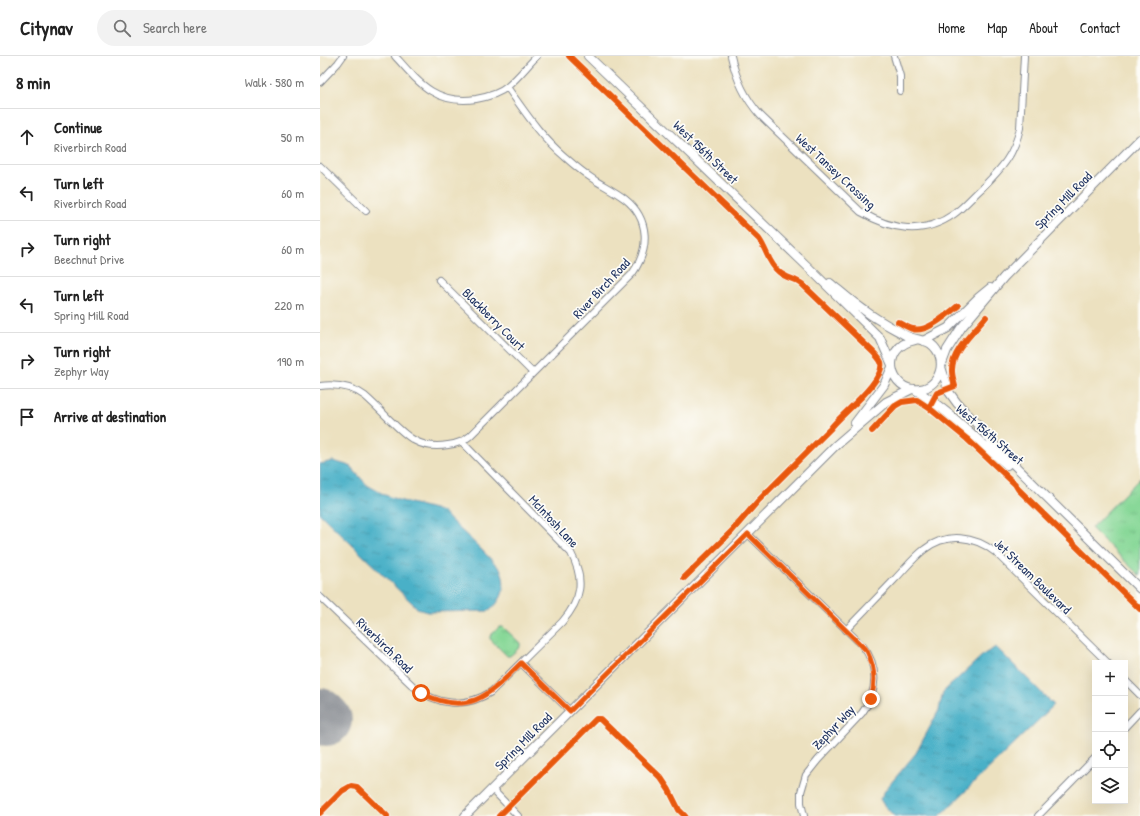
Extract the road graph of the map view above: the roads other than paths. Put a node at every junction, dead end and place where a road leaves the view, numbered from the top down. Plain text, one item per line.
1 (343, 56) edge
2 (395, 56) edge
3 (537, 56) edge
4 (588, 56) edge
5 (731, 56) edge
6 (894, 56) edge
7 (1024, 56) edge
8 (320, 82) edge
9 (507, 87) junction
10 (900, 91) dead end
11 (1140, 139) edge
12 (320, 166) edge
13 (366, 211) dead end
14 (807, 266) junction
15 (1004, 277) junction
16 (439, 280) dead end
17 (919, 340) junction
18 (892, 366) junction
19 (941, 366) junction
20 (533, 373) junction
21 (320, 386) edge
22 (913, 389) junction
23 (462, 442) junction
24 (836, 445) junction
25 (1049, 500) junction
26 (748, 534) junction
27 (1140, 589) edge
28 (320, 597) edge
29 (846, 630) junction
30 (1105, 660) edge
31 (521, 663) junction
32 (1128, 683) edge
33 (1140, 695) edge
34 (570, 711) junction
35 (1140, 711) edge
36 (1128, 724) edge
37 (1092, 761) edge
38 (492, 789) junction
39 (465, 816) edge
40 (518, 816) edge
41 (804, 816) edge
42 (1038, 816) edge

1 - 8 street
2 - 9 street
3 - 9 street
4 - 14 street, West 156th Street
5 - 7 street, West Tansey Crossing
6 - 10 street
9 - 20 street, River Birch Road
11 - 15 street, Spring Mill Road
12 - 13 street
14 - 17 street, West 156th Street
14 - 18 street, West 156th Street
15 - 17 street, Spring Mill Road
15 - 19 street, Spring Mill Road
16 - 20 street, Blackberry Court
17 - 18 street
17 - 19 street
18 - 22 street
18 - 24 street, Spring Mill Road
19 - 22 street
19 - 25 street, West 156th Street
20 - 23 street, River Birch Road
21 - 23 street
22 - 24 street, Spring Mill Road
22 - 25 street, West 156th Street
23 - 31 street, McIntosh Lane
24 - 26 street, Spring Mill Road
25 - 27 street, West 156th Street
26 - 29 street, Zephyr Way
26 - 34 street, Spring Mill Road
28 - 31 street, Riverbirch Road
29 - 30 street, Jet Stream Boulevard
29 - 41 street, Zephyr Way
31 - 34 street
32 - 33 street
34 - 38 street, Spring Mill Road
35 - 36 street
37 - 42 street
38 - 39 street, Spring Mill Road
38 - 40 street

